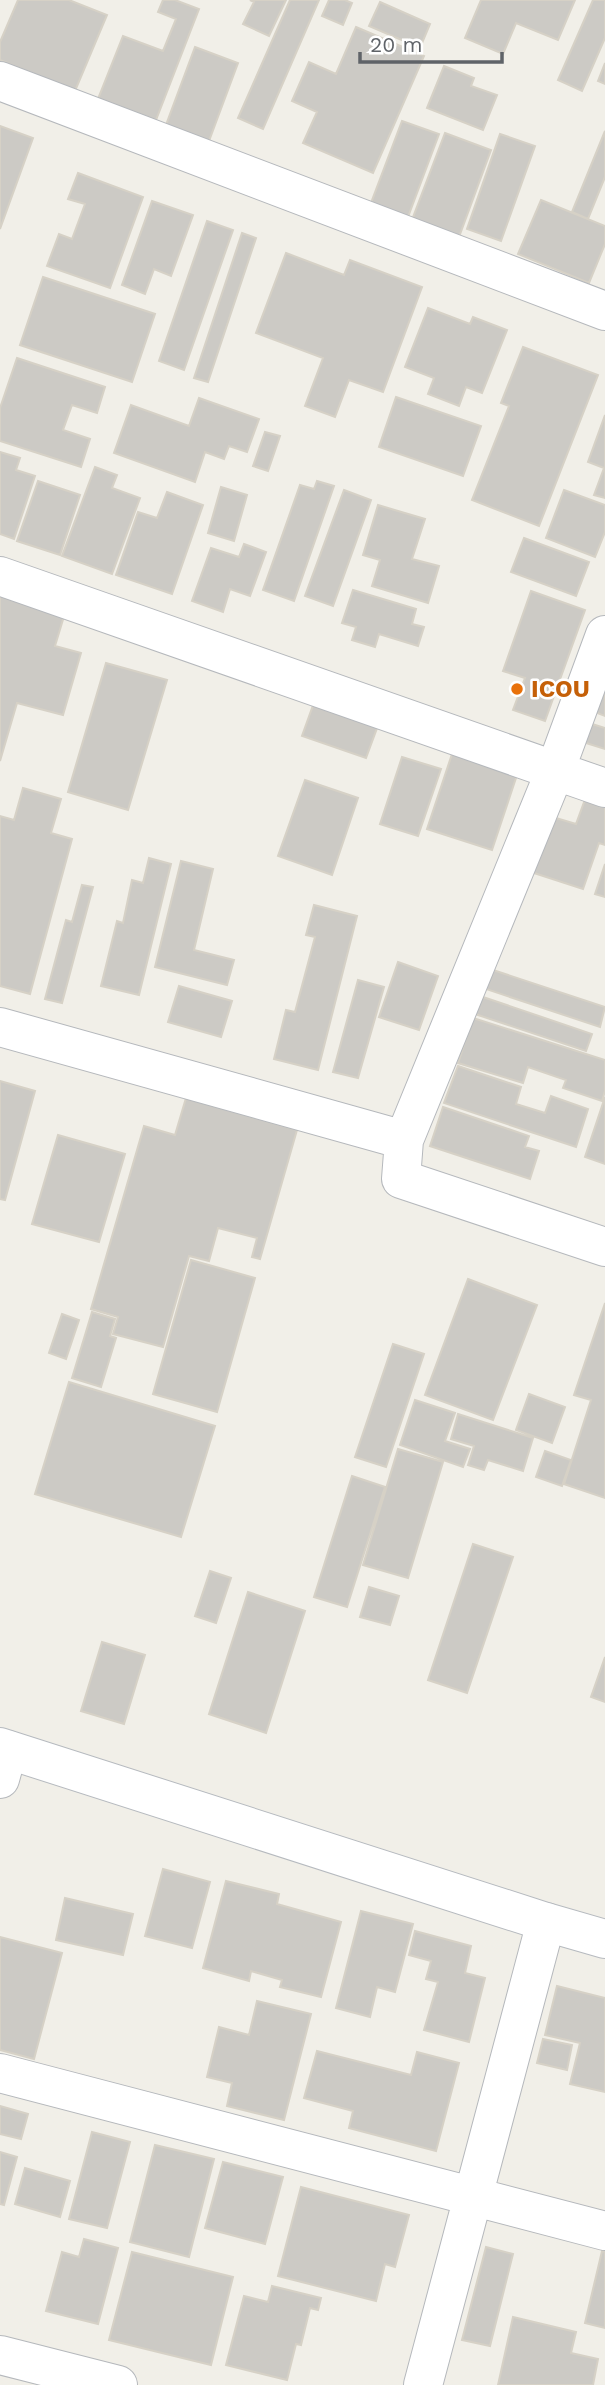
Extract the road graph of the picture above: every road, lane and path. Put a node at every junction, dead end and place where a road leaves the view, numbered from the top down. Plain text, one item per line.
1 (0, 81) edge
2 (605, 311) edge
3 (0, 576) edge
4 (605, 635) edge
5 (555, 771) junction
6 (605, 788) edge
7 (0, 1027) edge
8 (404, 1140) junction
9 (605, 1248) edge
10 (3, 1759) edge
11 (545, 1922) junction
12 (605, 1939) edge
13 (0, 2073) edge
14 (473, 2196) junction
15 (605, 2231) edge
16 (0, 2355) edge
17 (118, 2385) edge
18 (424, 2385) edge

1 - 2 street
3 - 5 street
4 - 5 street
5 - 6 street
5 - 8 street
7 - 8 street
8 - 9 street
10 - 11 street
11 - 12 street
11 - 14 street
13 - 14 street
14 - 15 street
14 - 18 street
16 - 17 street

